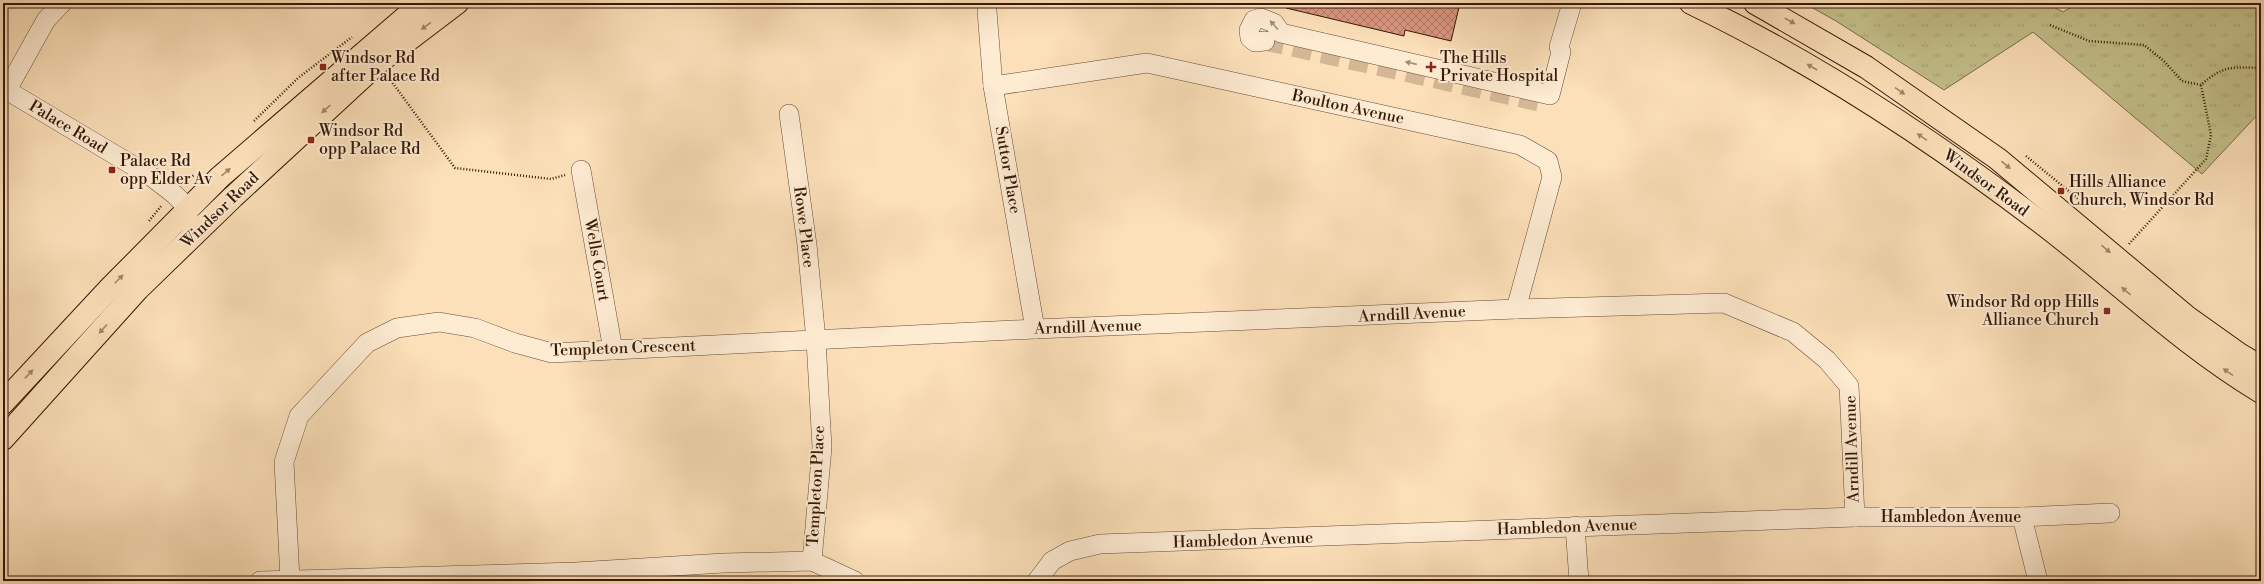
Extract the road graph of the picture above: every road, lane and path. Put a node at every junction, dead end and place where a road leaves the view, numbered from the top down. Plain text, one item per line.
1 (62, 3) edge
2 (422, 3) edge
3 (457, 3) edge
4 (1572, 3) edge
5 (1691, 3) edge
6 (1755, 3) edge
7 (987, 11) dead end
8 (2050, 25) dead end
9 (1265, 41) tunnel mouth
10 (1559, 47) junction
11 (2261, 68) edge
12 (387, 75) dead end
13 (1544, 83) tunnel mouth
14 (2201, 85) junction
15 (993, 86) junction
16 (5, 89) edge
17 (789, 114) dead end
18 (581, 170) joint
19 (189, 209) junction
20 (2128, 246) dead end
21 (138, 289) junction
22 (1516, 309) junction
23 (1035, 329) junction
24 (816, 340) junction
25 (613, 350) junction
26 (2261, 367) edge
27 (2261, 392) edge
28 (3, 403) edge
29 (3, 439) edge
30 (2110, 513) dead end
31 (1855, 517) junction
32 (2022, 517) junction
33 (1575, 526) junction
34 (812, 561) junction
35 (576, 576) edge
36 (290, 579) junction
37 (260, 581) edge
38 (331, 581) edge
39 (856, 581) edge
40 (1037, 581) edge
41 (1579, 581) edge
42 (2038, 581) edge

1 - 16 street
19 -> 2 main road, Windsor Road
3 -> 21 main road, Windsor Road
4 - 10 street
27 -> 5 main road, Windsor Road
6 -> 26 main road, Windsor Road
7 - 15 street, Suttor Place
8 - 14 path
10 -> 9 street
10 - 13 street
11 - 14 path
12 - 18 path
14 - 20 path
15 - 22 street, Boulton Avenue
15 - 23 street, Suttor Place
16 - 19 street, Palace Road
17 - 24 street, Rowe Place
18 - 25 street, Wells Court
19 - 21 street
28 -> 19 main road, Windsor Road
21 -> 29 main road, Windsor Road
22 - 23 street, Arndill Avenue
22 - 31 street, Arndill Avenue
23 - 24 street, Arndill Avenue
24 - 25 street, Templeton Crescent
24 - 34 street, Templeton Place
25 - 36 street, Templeton Crescent
30 - 32 street, Hambledon Avenue
31 - 32 street, Hambledon Avenue
31 - 33 street, Hambledon Avenue
32 - 42 street
33 - 40 street, Hambledon Avenue
33 - 41 street
34 - 35 street
34 - 39 street
35 - 38 street
36 - 37 street
36 - 38 street

